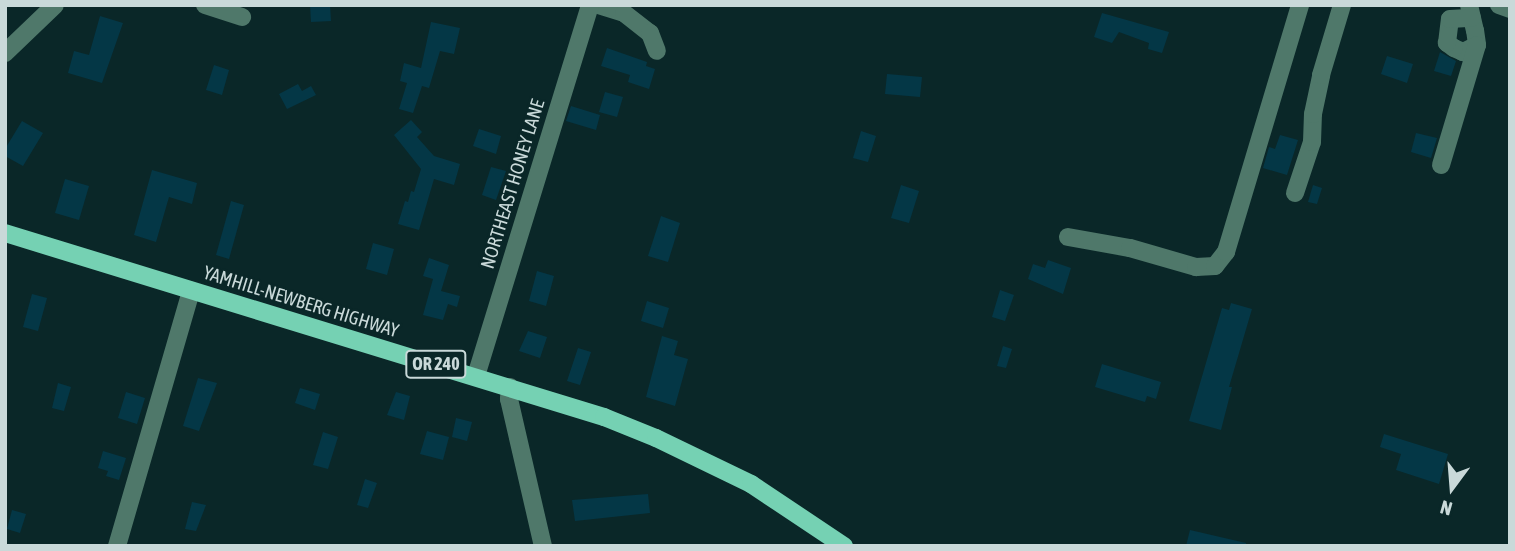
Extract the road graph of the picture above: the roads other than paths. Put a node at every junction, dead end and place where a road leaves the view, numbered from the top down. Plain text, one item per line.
1 (55, 5) edge
2 (205, 5) edge
3 (590, 5) edge
4 (598, 5) edge
5 (1300, 5) edge
6 (1342, 5) edge
7 (1499, 5) edge
8 (1510, 9) edge
9 (1470, 11) edge
10 (242, 17) dead end
11 (1477, 46) junction
12 (657, 51) dead end
13 (5, 53) edge
14 (1440, 165) dead end
15 (1294, 193) dead end
16 (5, 233) edge
17 (1068, 237) dead end
18 (191, 291) junction
19 (476, 376) junction
20 (510, 387) junction
21 (117, 546) edge
22 (543, 546) edge
23 (844, 546) edge

1 - 13 street
2 - 10 street
3 - 19 street, NORTHEAST HONEY LANE
4 - 12 street
5 - 17 street
6 - 15 street
7 - 8 street
9 - 11 street
9 - 11 street
11 - 14 street
16 - 18 main road, YAMHILL-NEWBERG HIGHWAY / OR 240
18 - 19 main road, YAMHILL-NEWBERG HIGHWAY / OR 240
18 - 21 street
19 - 20 main road, YAMHILL-NEWBERG HIGHWAY / OR 240
20 - 22 street
20 - 23 main road, YAMHILL-NEWBERG HIGHWAY / OR 240

